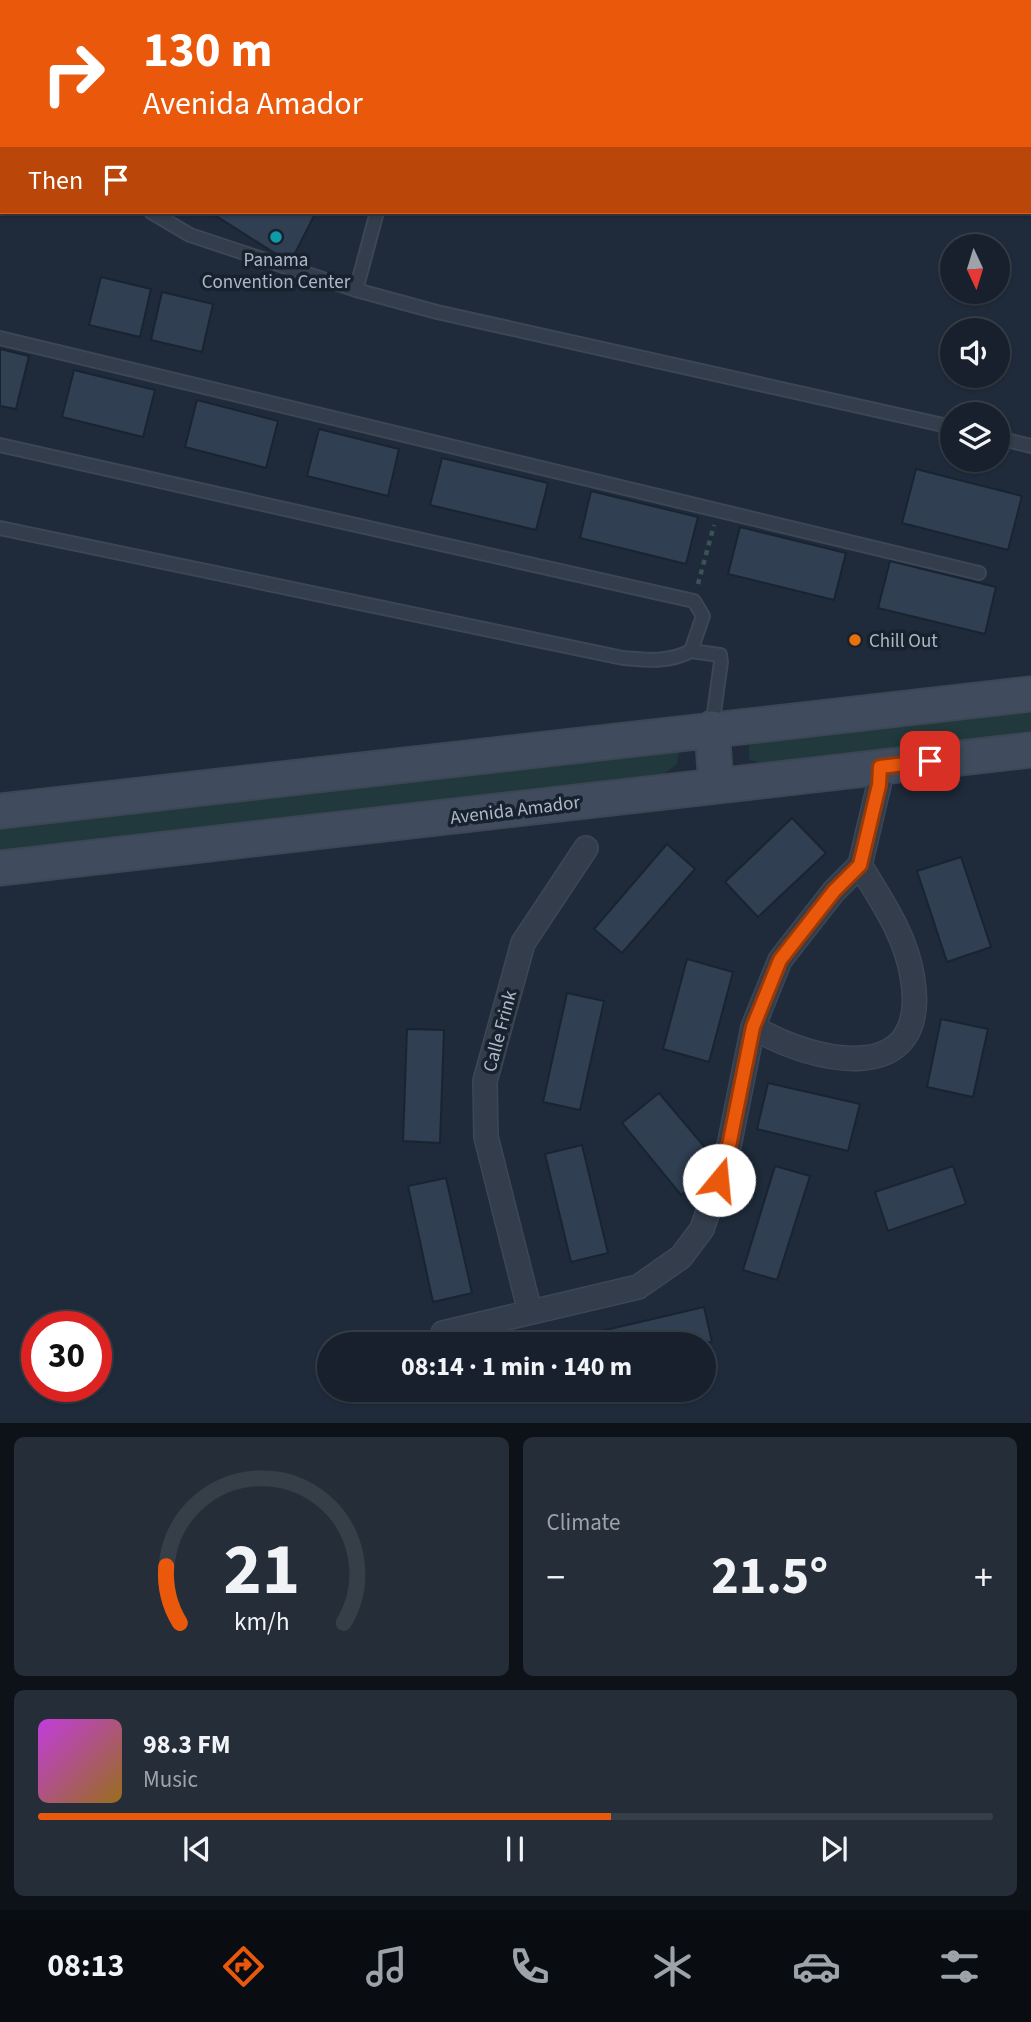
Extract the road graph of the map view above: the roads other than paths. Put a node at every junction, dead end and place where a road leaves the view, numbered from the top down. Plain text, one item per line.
1 (154, 214) edge
2 (376, 214) edge
3 (356, 290) junction
4 (0, 338) edge
5 (940, 424) edge
6 (1010, 441) edge
7 (0, 445) edge
8 (1031, 446) edge
9 (0, 528) edge
10 (979, 573) dead end
11 (691, 651) junction
12 (1031, 694) edge
13 (712, 728) junction
14 (1031, 750) edge
15 (880, 767) junction
16 (716, 786) junction
17 (0, 811) edge
18 (586, 848) dead end
19 (860, 865) junction
20 (0, 869) edge
21 (753, 1027) junction
22 (530, 1312) junction
23 (447, 1332) edge

1 - 3 lane
2 - 3 lane
3 - 5 lane
4 - 10 lane
6 - 8 lane
7 - 11 lane
9 - 11 lane
11 - 13 lane
12 - 13 main road
13 - 16 main road
13 - 17 main road
14 - 15 main road, Avenida Amador
15 - 16 main road, Avenida Amador
15 - 19 street
16 - 20 main road, Avenida Amador
18 - 22 street, Calle Frink
19 - 21 street
19 - 21 street
21 - 22 street
22 - 23 street

